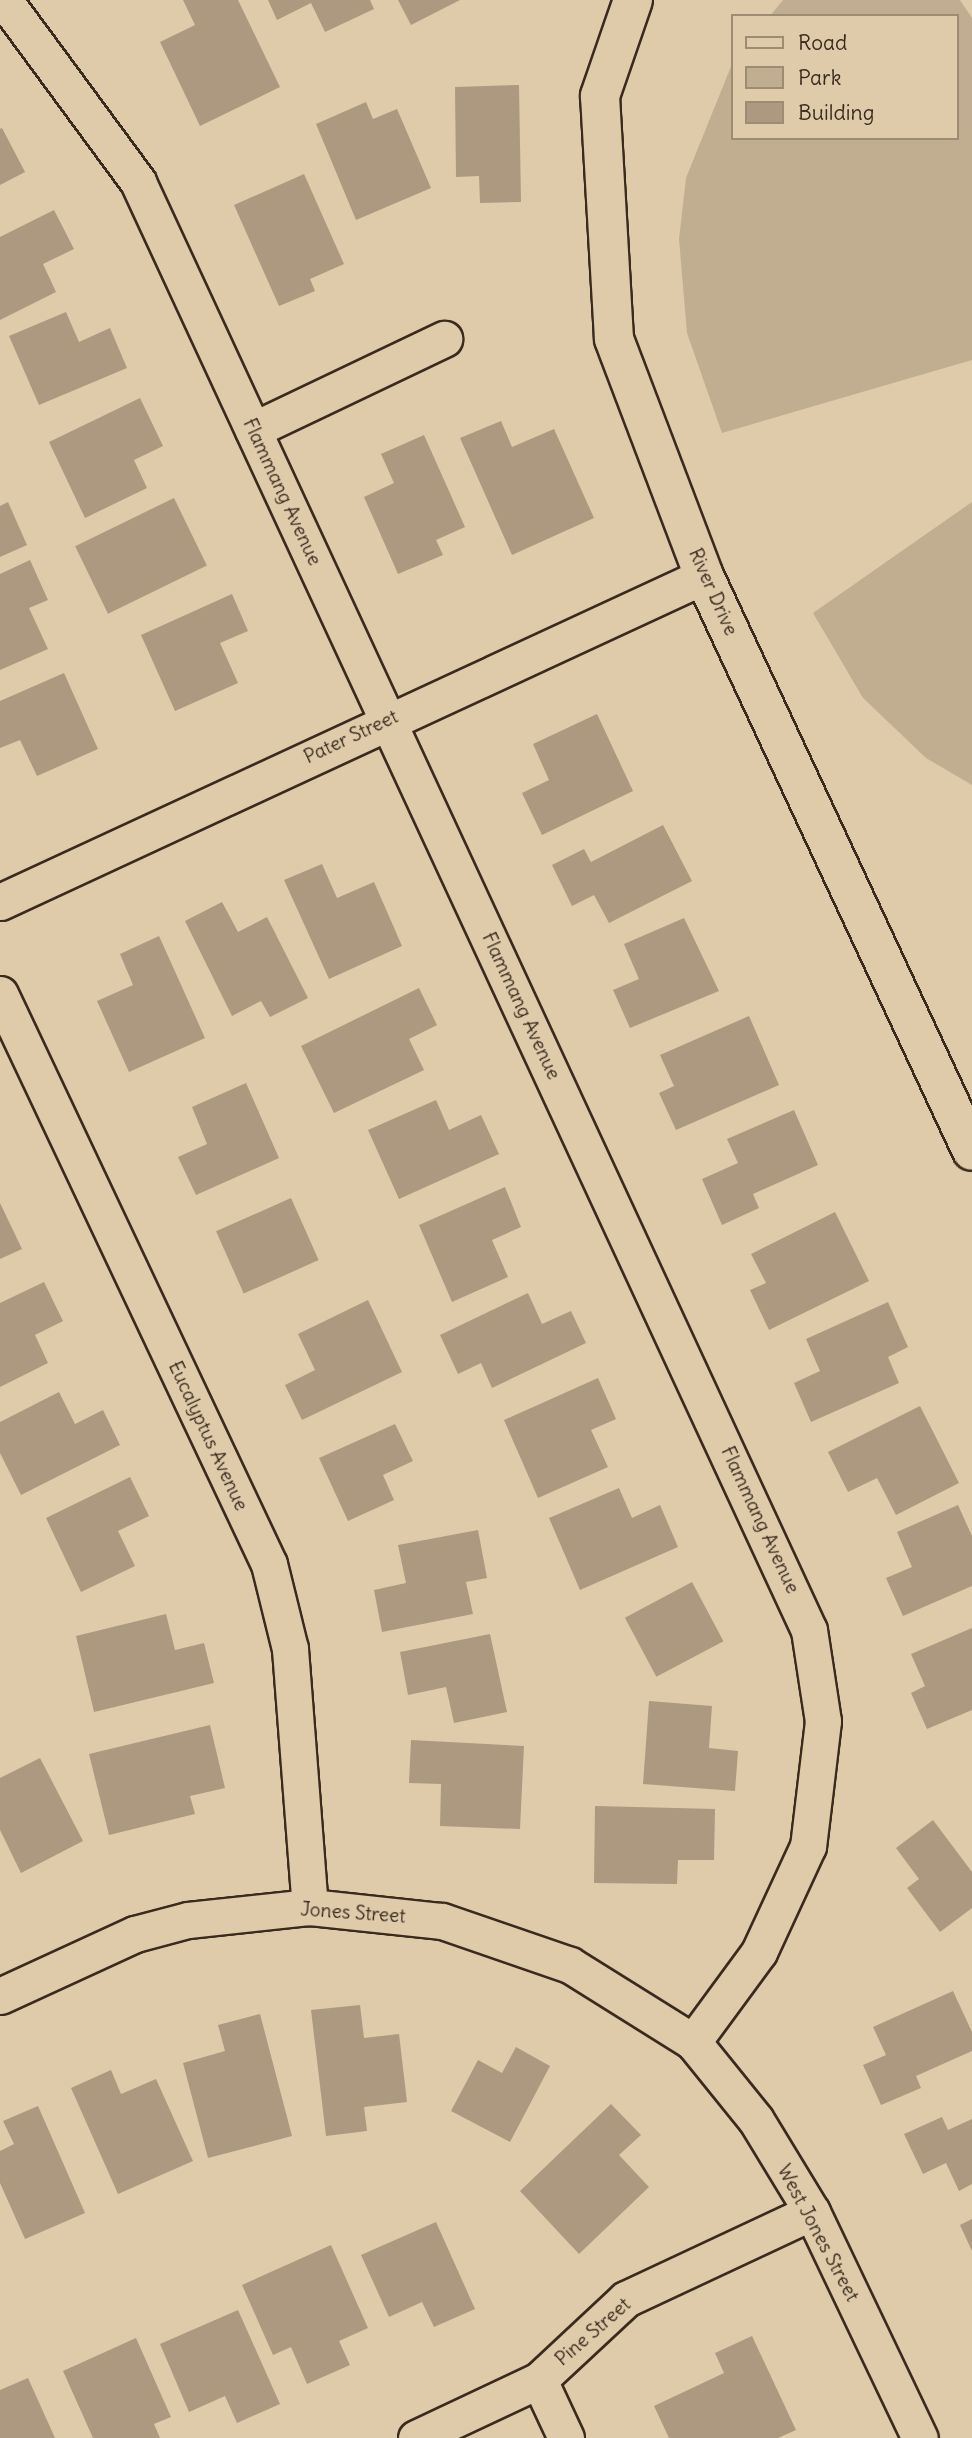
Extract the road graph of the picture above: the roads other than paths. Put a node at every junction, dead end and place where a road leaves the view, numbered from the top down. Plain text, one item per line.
1 (633, 0) edge
2 (11, 2) edge
3 (444, 339) dead end
4 (253, 430) junction
5 (704, 576) junction
6 (387, 719) junction
7 (0, 902) edge
8 (0, 994) edge
9 (972, 1152) edge
10 (310, 1907) junction
11 (0, 1996) edge
12 (693, 2042) junction
13 (812, 2212) junction
14 (539, 2380) junction
15 (416, 2438) edge
16 (566, 2438) edge
17 (920, 2438) edge

1 - 5 street, River Drive
2 - 4 street, Flammang Avenue
3 - 4 street
4 - 6 street, Flammang Avenue
5 - 6 street, Pater Street
5 - 9 street, River Drive
6 - 7 street, Pater Street
6 - 12 street, Flammang Avenue
8 - 10 street, Eucalyptus Avenue
10 - 11 street, Jones Street
10 - 12 street, Jones Street
12 - 13 street, West Jones Street
13 - 14 street, Pine Street
13 - 17 street, West Jones Street
14 - 15 street, Pine Street
14 - 16 street

